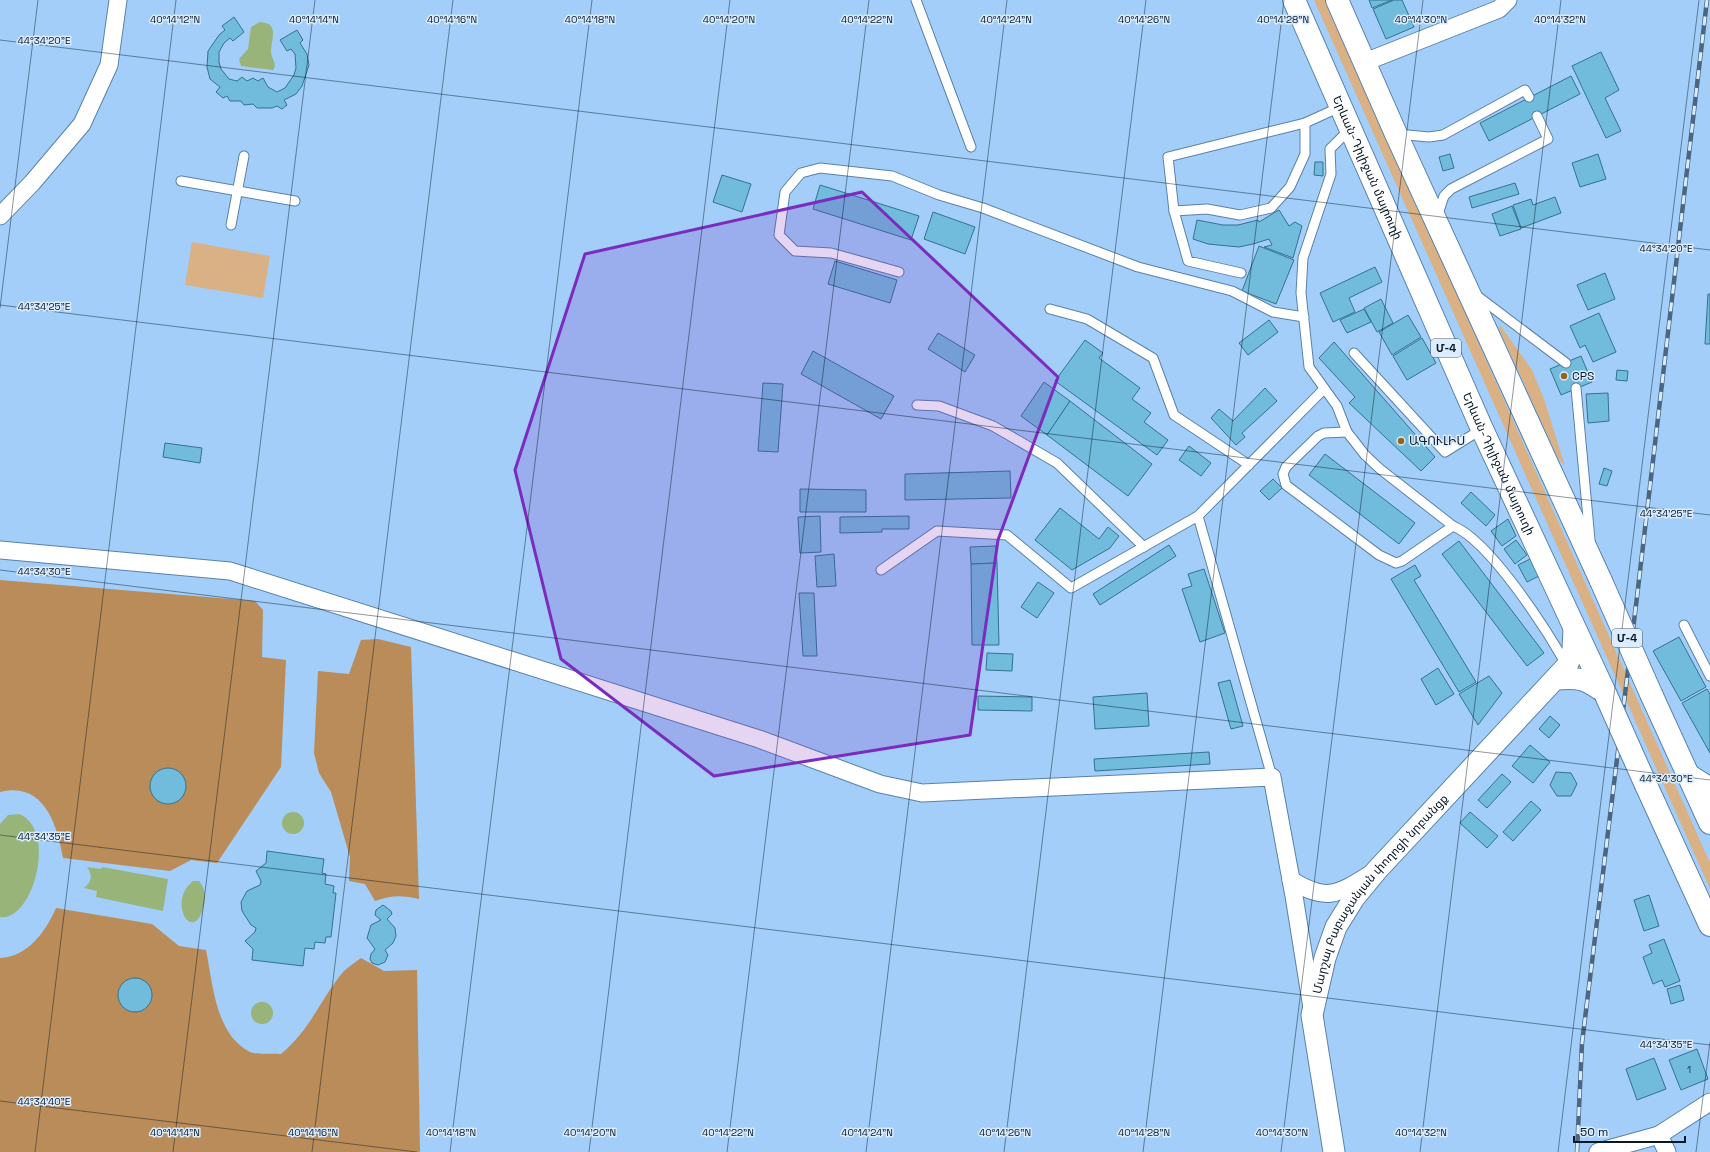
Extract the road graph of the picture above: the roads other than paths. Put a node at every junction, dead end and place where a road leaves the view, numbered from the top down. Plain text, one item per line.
1 (118, 0) edge
2 (916, 0) edge
3 (1294, 0) edge
4 (1337, 0) edge
5 (1508, 0) edge
6 (1365, 62) junction
7 (1529, 97) dead end
8 (1340, 106) junction
9 (1537, 116) dead end
10 (1305, 123) junction
11 (1350, 129) junction
12 (1396, 134) junction
13 (971, 147) dead end
14 (244, 156) dead end
15 (180, 181) dead end
16 (237, 192) junction
17 (295, 201) dead end
18 (1174, 211) junction
19 (0, 216) edge
20 (1436, 221) junction
21 (231, 225) dead end
22 (899, 272) dead end
23 (1242, 273) dead end
24 (1468, 290) junction
25 (1050, 309) dead end
26 (1304, 317) junction
27 (1354, 353) dead end
28 (1566, 363) dead end
29 (1576, 388) dead end
30 (1324, 389) junction
31 (917, 405) dead end
32 (1482, 429) junction
33 (1347, 432) junction
34 (1249, 465) junction
35 (1198, 516) junction
36 (1453, 526) junction
37 (1144, 547) junction
38 (0, 550) edge
39 (881, 570) dead end
40 (1597, 572) junction
41 (1684, 625) dead end
42 (1574, 628) junction
43 (1562, 672) junction
44 (1710, 676) edge
45 (1605, 694) junction
46 (1689, 775) junction
47 (1272, 777) junction
48 (1710, 788) edge
49 (1710, 823) edge
50 (1377, 870) junction
51 (1291, 880) junction
52 (1710, 925) edge
53 (1312, 1015) junction
54 (1710, 1102) edge
55 (1659, 1135) junction
56 (1334, 1152) edge
57 (1598, 1152) edge
58 (1667, 1152) edge

1 - 19 street
2 - 13 lane
3 - 8 highway, Երևան-Դիլիջան մայրուղի / Մ-4
4 - 6 highway, Մ-4
5 - 6 street
6 - 12 highway, Մ-4
7 - 12 lane
8 - 10 lane
8 - 11 highway, Երևան-Դիլիջան մայրուղի / Մ-4
9 - 20 lane
10 - 18 lane
10 - 18 lane
11 - 26 lane
11 - 32 highway, Երևան-Դիլիջան մայրուղի / Մ-4
12 - 20 highway, Մ-4
14 - 16 lane
15 - 16 lane
16 - 17 lane
16 - 21 lane
18 - 23 lane
20 - 24 highway, Մ-4
22 - 26 lane
24 - 28 lane
24 - 40 highway, Մ-4
25 - 34 lane
26 - 30 lane
27 - 32 lane
29 - 40 lane
30 - 33 lane
30 - 34 lane
31 - 37 lane
32 - 42 highway, Երևան-Դիլիջան մայրուղի / Մ-4
33 - 36 lane
33 - 36 lane
34 - 35 lane
35 - 37 lane
35 - 47 lane
36 - 43 lane
37 - 39 lane
38 - 47 street
40 - 46 highway, Մ-4, bridge
41 - 44 lane
42 - 43 street
42 - 45 highway, Երևան-Դիլիջան մայրուղի / Մ-4
43 - 45 street
43 - 50 street, Մարշալ Բաբաջանյան փողոցի նրբանցք
45 - 52 highway, Երևան-Դիլիջան մայրուղի / Մ-4, bridge
46 - 48 street
46 - 49 highway, Մ-4
47 - 51 street
50 - 51 street
50 - 53 street, Մարշալ Բաբաջանյան փողոցի նրբանցք
51 - 53 street
53 - 56 street, Մարշալ Բաբաջանյան փողոցի նրբանցք
54 - 55 street
55 - 57 street
55 - 58 street

